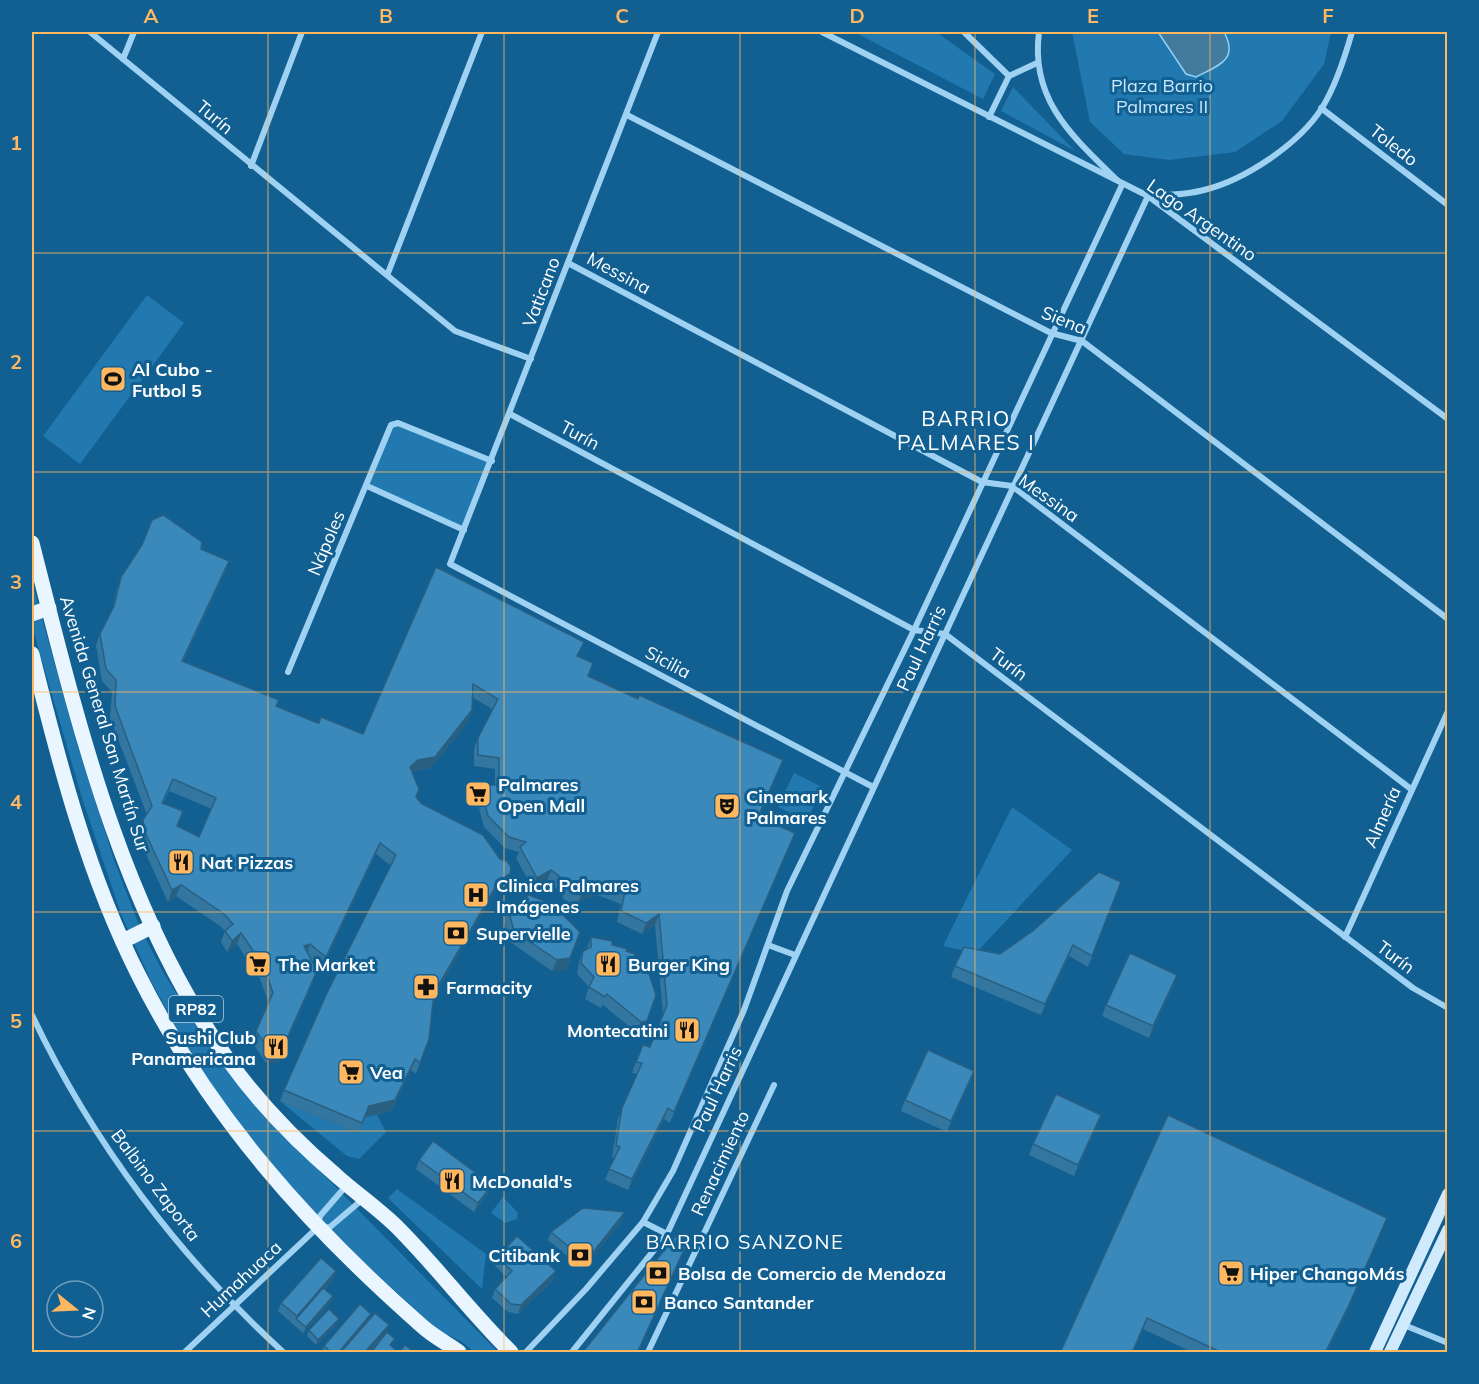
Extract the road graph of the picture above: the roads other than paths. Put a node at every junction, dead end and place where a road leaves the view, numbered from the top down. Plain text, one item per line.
1 (90, 32) edge
2 (134, 32) edge
3 (302, 32) edge
4 (482, 32) edge
5 (658, 32) edge
6 (822, 32) edge
7 (964, 32) edge
8 (1039, 32) edge
9 (1352, 32) edge
10 (123, 59) junction
11 (1038, 63) junction
12 (1010, 76) junction
13 (1321, 108) junction
14 (627, 115) junction
15 (989, 117) junction
16 (252, 166) junction
17 (1122, 184) junction
18 (1148, 196) junction
19 (1448, 205) edge
20 (568, 263) junction
21 (387, 273) junction
22 (1051, 333) junction
23 (1082, 341) junction
24 (531, 359) junction
25 (510, 414) junction
26 (1448, 419) edge
27 (492, 460) junction
28 (982, 482) junction
29 (367, 486) junction
30 (1012, 486) junction
31 (464, 530) junction
32 (32, 543) edge
33 (450, 564) joint
34 (49, 608) junction
35 (32, 614) edge
36 (1448, 619) edge
37 (914, 630) junction
38 (945, 634) junction
39 (32, 654) edge
40 (288, 672) dead end
41 (1448, 711) edge
42 (845, 773) junction
43 (873, 787) junction
44 (1411, 789) junction
45 (153, 926) junction
46 (1345, 936) junction
47 (123, 941) junction
48 (768, 945) junction
49 (795, 955) junction
50 (1448, 1008) edge
51 (32, 1015) edge
52 (774, 1084) dead end
53 (346, 1185) junction
54 (1448, 1194) edge
55 (363, 1198) junction
56 (643, 1222) junction
57 (318, 1228) junction
58 (1448, 1230) edge
59 (667, 1234) junction
60 (233, 1306) junction
61 (1403, 1324) junction
62 (1448, 1343) edge
63 (185, 1353) edge
64 (283, 1353) edge
65 (459, 1353) edge
66 (511, 1353) edge
67 (526, 1353) edge
68 (572, 1353) edge
69 (648, 1353) edge
70 (1375, 1353) edge
71 (1390, 1353) edge

1 - 10 street, Turín
2 - 10 street
3 - 16 street
4 - 21 street
5 - 14 street, Vaticano
6 - 15 street, Lago Argentino
7 - 12 street
8 - 11 street
9 - 13 street
10 - 16 street, Turín
11 - 12 street
11 - 17 street
12 - 15 street
13 - 18 street
13 - 19 street, Toledo
14 - 20 street, Vaticano
14 - 22 street, Siena
15 - 17 street, Lago Argentino
16 - 21 street, Turín
17 - 18 street, Lago Argentino
17 - 22 street, Paul Harris
18 - 23 street, Paul Harris
18 - 26 street, Lago Argentino
20 - 24 street, Vaticano
20 - 28 street, Messina
21 - 24 street, Turín
22 - 23 street, Siena
22 - 28 street, Paul Harris
23 - 30 street, Paul Harris
23 - 36 street, Siena
24 - 25 street, Vaticano
25 - 27 street, Vaticano
25 - 37 street, Turín
27 - 29 street, Nápoles
27 - 31 street, Vaticano
28 - 30 street, Messina
28 - 37 street, Paul Harris
29 - 31 street
29 - 40 street, Nápoles
30 - 38 street, Paul Harris
30 - 44 street, Messina
31 - 33 street, Vaticano
32 - 34 main road, Avenida General San Martín Sur / RP82
33 - 42 street, Sicilia
34 - 35 main road
34 - 45 main road, Avenida General San Martín Sur / RP82
37 - 38 street, Turín
37 - 42 street, Paul Harris
38 - 43 street, Paul Harris
38 - 46 street, Turín
39 - 47 main road
41 - 44 street, Almería
42 - 43 street, Sicilia
42 - 48 street, Paul Harris
43 - 49 street, Paul Harris
44 - 46 street, Almería
45 - 47 main road
45 - 53 main road, Avenida General San Martín Sur / RP82
46 - 50 street, Turín
47 - 57 main road
48 - 49 street
48 - 56 street, Paul Harris
49 - 59 street, Paul Harris
51 - 60 street, Balbino Zaporta
52 - 69 street, Renacimiento
53 - 55 main road, Avenida General San Martín Sur
53 - 57 street, Humahuaca
54 - 70 street
55 - 57 street, Humahuaca
55 - 66 main road, Avenida General San Martín Sur
56 - 59 street
56 - 67 street, Paul Harris
57 - 60 street, Humahuaca
57 - 65 main road
58 - 61 street
59 - 68 street, Paul Harris
60 - 63 street, Humahuaca
60 - 64 street, Balbino Zaporta
61 - 62 street
61 - 71 street

